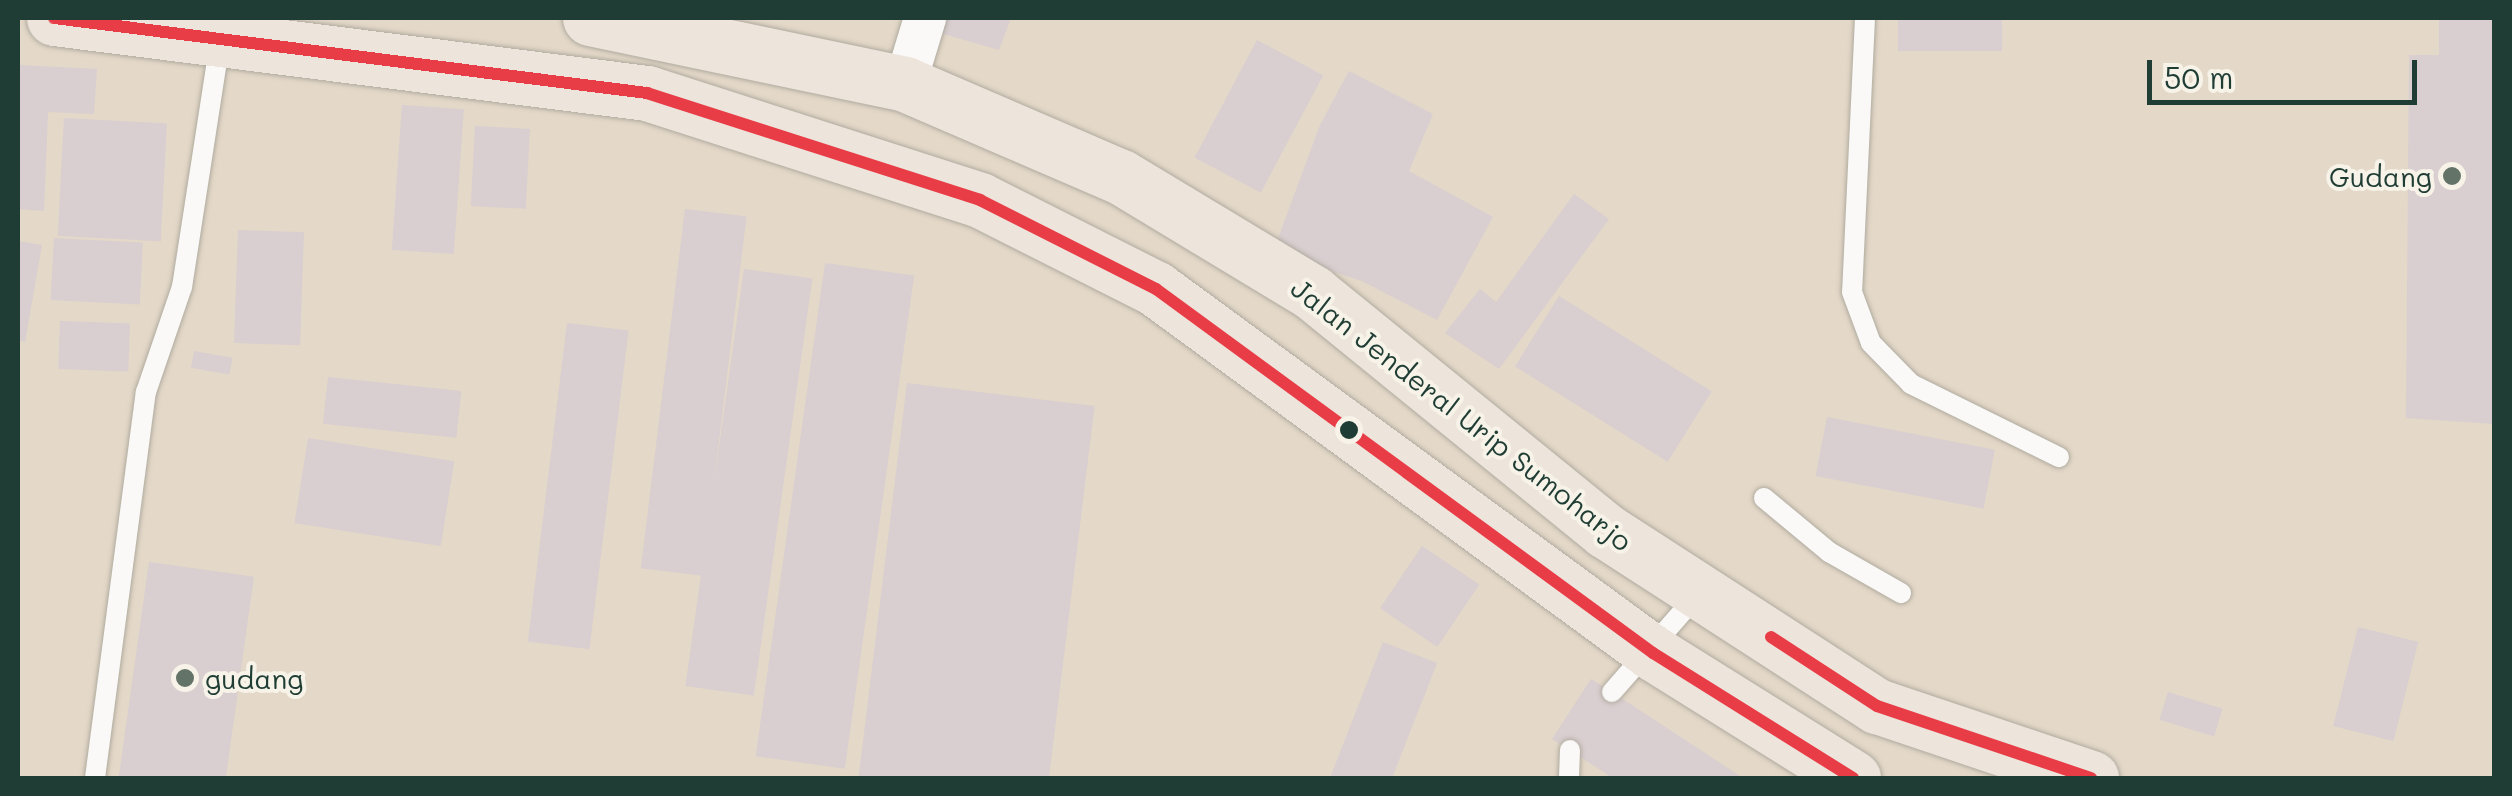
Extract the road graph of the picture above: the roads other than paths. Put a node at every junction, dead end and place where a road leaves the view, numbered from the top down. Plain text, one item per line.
1 (54, 18) edge
2 (590, 18) edge
3 (926, 18) edge
4 (1865, 18) edge
5 (729, 30) edge
6 (220, 35) junction
7 (905, 84) junction
8 (2059, 457) dead end
9 (1764, 498) dead end
10 (1701, 592) junction
11 (1901, 593) dead end
12 (1653, 653) junction
13 (1612, 692) dead end
14 (1570, 750) dead end
15 (95, 778) edge
16 (1569, 778) edge
17 (1853, 778) edge
18 (2091, 778) edge

1 - 6 highway
2 - 5 highway, Jalan Jenderal Urip Sumoharjo
3 - 7 street
4 - 8 lane
5 - 7 highway, Jalan Jenderal Urip Sumoharjo
6 - 12 highway
6 - 15 lane
7 - 10 highway, Jalan Jenderal Urip Sumoharjo
9 - 11 lane
10 - 12 lane
10 - 18 highway, Jalan Jenderal Urip Sumoharjo
12 - 13 lane
12 - 17 highway
14 - 16 lane

